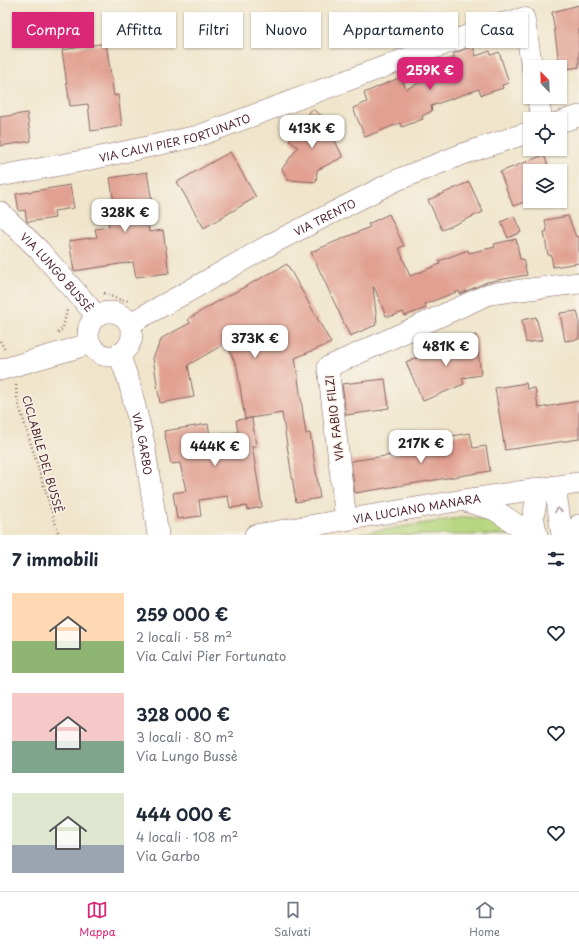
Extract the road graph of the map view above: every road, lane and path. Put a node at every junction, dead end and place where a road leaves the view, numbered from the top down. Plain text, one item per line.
1 (531, 60) edge
2 (579, 116) edge
3 (567, 120) edge
4 (523, 134) edge
5 (0, 176) edge
6 (0, 212) edge
7 (579, 282) edge
8 (97, 316) junction
9 (129, 324) junction
10 (89, 343) junction
11 (119, 354) junction
12 (0, 370) edge
13 (15, 384) dead end
14 (579, 483) edge
15 (547, 487) junction
16 (464, 500) junction
17 (346, 520) junction
18 (579, 524) edge
19 (59, 535) edge
20 (158, 535) edge
21 (255, 535) edge
22 (528, 535) edge
23 (537, 535) edge
24 (562, 535) edge
25 (576, 535) edge

1 - 5 street, VIA CALVI PIER FORTUNATO
2 - 3 street
4 - 9 street, VIA TRENTO
6 - 8 street, VIA LUNGO BUSSÈ
7 - 17 street, VIA FABIO FILZI
8 - 9 street
8 - 10 street
9 - 11 street
10 - 11 street
10 - 12 street
11 - 20 street, VIA GARBO
13 - 19 path, CICLABILE DEL BUSSÈ
14 - 15 street, VIA LUCIANO MANARA
15 - 16 street, VIA LUCIANO MANARA
15 - 23 street
24 -> 15 street
16 - 17 street, VIA LUCIANO MANARA
16 - 22 street
17 - 21 street, VIA LUCIANO MANARA
18 - 25 street

